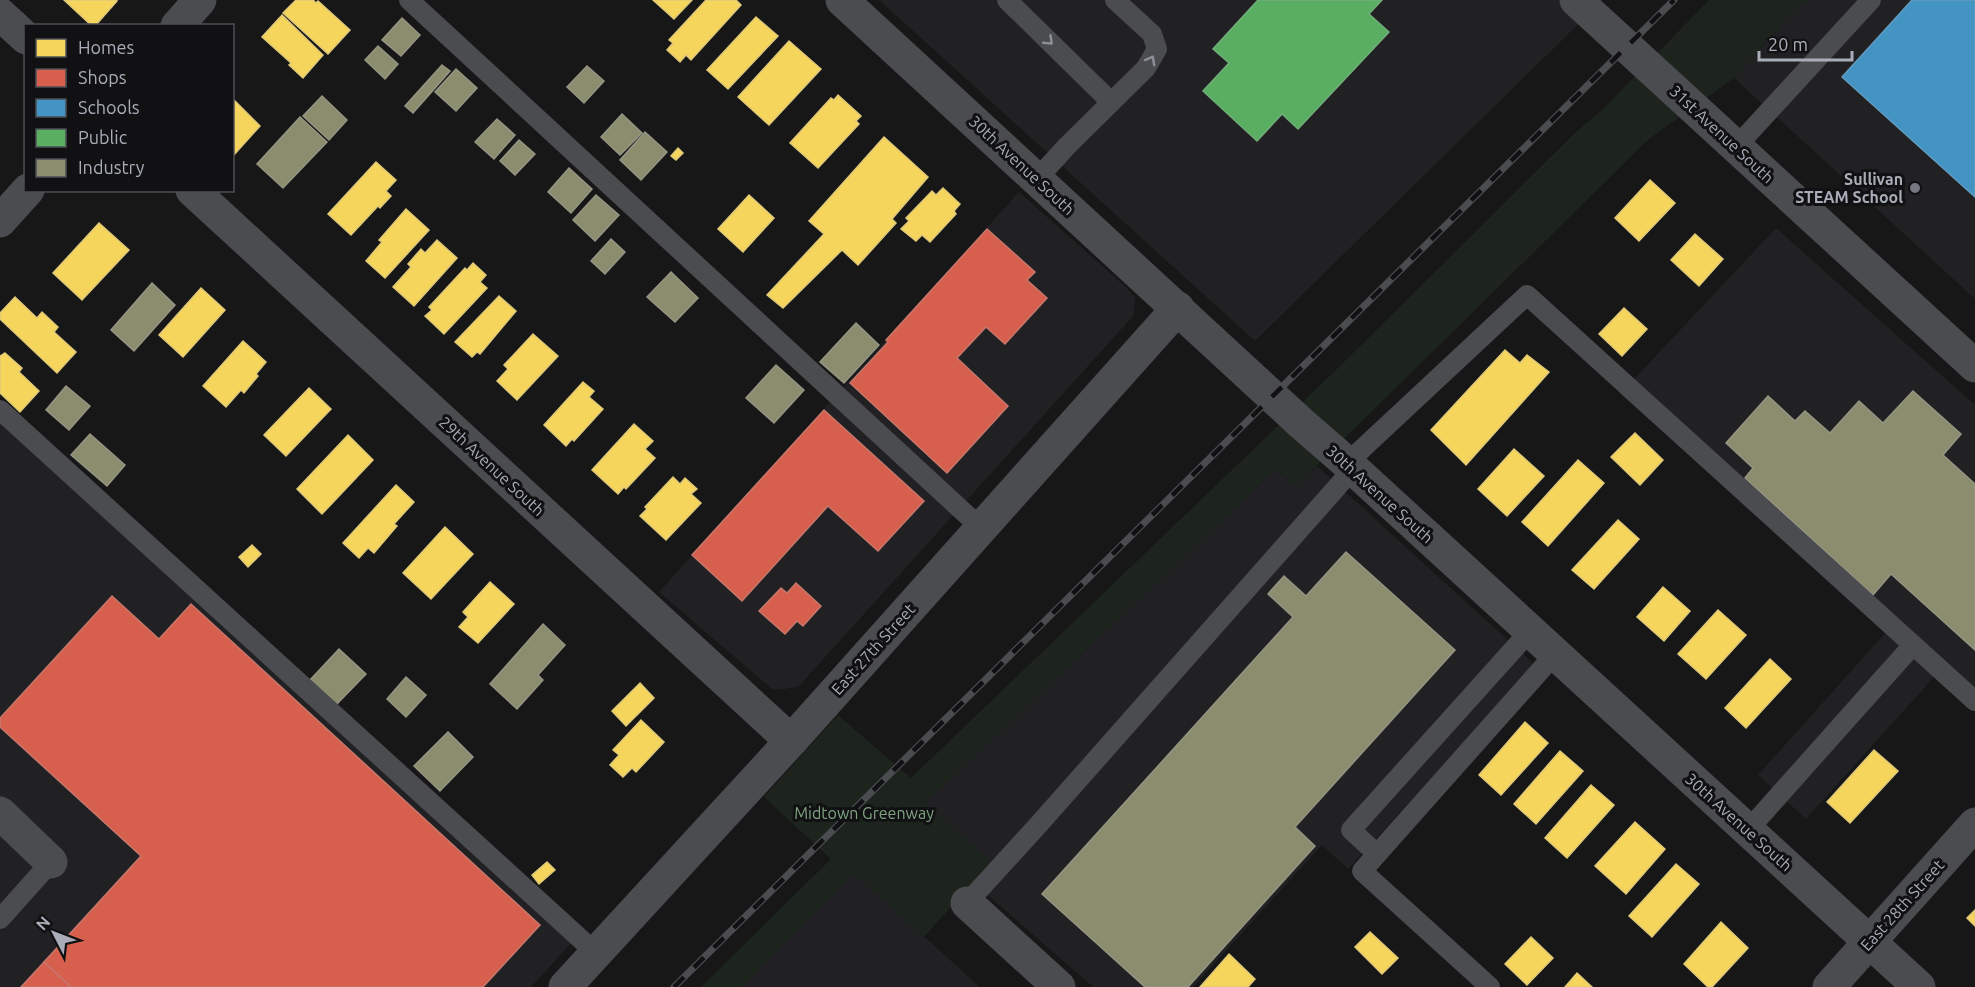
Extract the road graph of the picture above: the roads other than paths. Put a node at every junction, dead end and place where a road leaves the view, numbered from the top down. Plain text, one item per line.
1 (200, 0) edge
2 (410, 0) edge
3 (842, 0) edge
4 (1007, 0) edge
5 (1115, 0) edge
6 (1576, 0) edge
7 (1871, 0) edge
8 (0, 14) edge
9 (179, 24) edge
10 (24, 36) edge
11 (1112, 102) junction
12 (1736, 147) junction
13 (1038, 179) junction
14 (26, 192) edge
15 (194, 192) edge
16 (0, 221) edge
17 (1178, 308) junction
18 (1975, 366) edge
19 (0, 410) edge
20 (1350, 466) junction
21 (981, 528) junction
22 (1530, 631) junction
23 (1913, 645) junction
24 (1556, 654) junction
25 (1975, 701) edge
26 (791, 741) junction
27 (0, 813) edge
28 (1975, 824) edge
29 (1748, 830) junction
30 (1377, 854) junction
31 (51, 862) joint
32 (967, 903) joint
33 (0, 919) edge
34 (1870, 942) junction
35 (597, 953) junction
36 (565, 987) edge
37 (1059, 987) edge
38 (1490, 987) edge
39 (1829, 987) edge
40 (1919, 987) edge

1 - 9 street
2 - 21 lane
3 - 13 street, 30th Avenue South
4 -> 11 lane
11 -> 5 lane
6 - 12 street, 31st Avenue South
7 - 12 lane
8 - 10 street
11 - 13 lane
12 - 18 street, 31st Avenue South
13 - 17 street, 30th Avenue South
14 - 16 street
15 - 26 street, 29th Avenue South
17 - 20 street, 30th Avenue South
17 - 21 street, East 27th Street
19 - 35 lane
20 - 22 street, 30th Avenue South
20 - 23 lane
20 - 32 lane
21 - 26 street, East 27th Street
22 - 24 street, 30th Avenue South
22 - 30 lane
23 - 25 lane
23 - 29 lane
24 - 29 street, 30th Avenue South
24 - 30 lane
26 - 35 street, East 27th Street
27 - 31 street
28 - 34 street, East 28th Street
29 - 34 street, 30th Avenue South
30 - 38 lane
31 - 33 lane
32 - 37 street
34 - 39 street, East 28th Street
34 - 40 street, 30th Avenue South
35 - 36 street, East 27th Street

